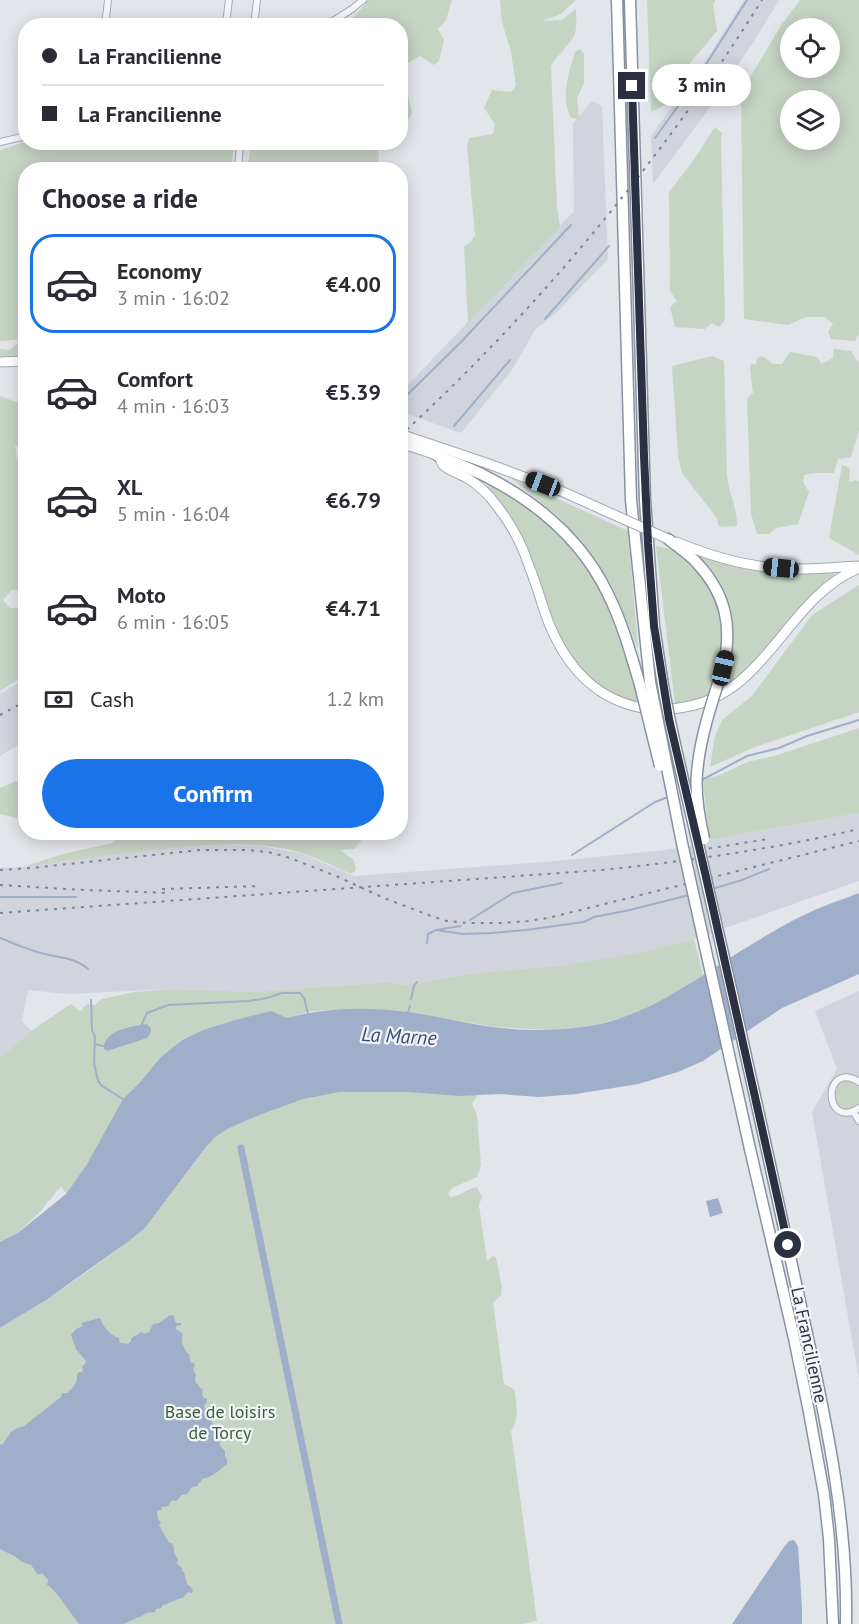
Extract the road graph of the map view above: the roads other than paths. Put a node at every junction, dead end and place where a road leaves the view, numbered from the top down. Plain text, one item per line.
1 (108, 0) edge
2 (229, 0) edge
3 (257, 0) edge
4 (363, 0) edge
5 (617, 0) edge
6 (630, 0) edge
7 (106, 18) edge
8 (227, 18) edge
9 (255, 18) edge
10 (338, 18) edge
11 (18, 138) edge
12 (0, 142) edge
13 (18, 361) edge
14 (0, 362) edge
15 (408, 437) edge
16 (408, 446) edge
17 (438, 456) junction
18 (668, 539) junction
19 (859, 567) edge
20 (645, 684) junction
21 (700, 854) junction
22 (859, 1082) edge
23 (856, 1109) edge
24 (859, 1121) edge
25 (844, 1581) junction
26 (833, 1624) edge
27 (846, 1624) edge
28 (853, 1624) edge

1 - 7 street
2 - 8 street
3 - 9 street
4 - 10 street
5 - 20 highway, La Francilienne
6 - 21 highway, La Francilienne, bridge
11 - 12 street
13 - 14 main road
15 - 18 main road, bridge
16 - 17 main road
17 - 19 main road
17 - 20 highway
18 - 19 main road
18 - 21 highway, bridge
20 - 26 highway, La Francilienne, bridge
21 - 25 highway, La Francilienne, bridge
22 - 23 street
23 - 24 street
25 - 27 highway, La Francilienne
25 - 28 highway

